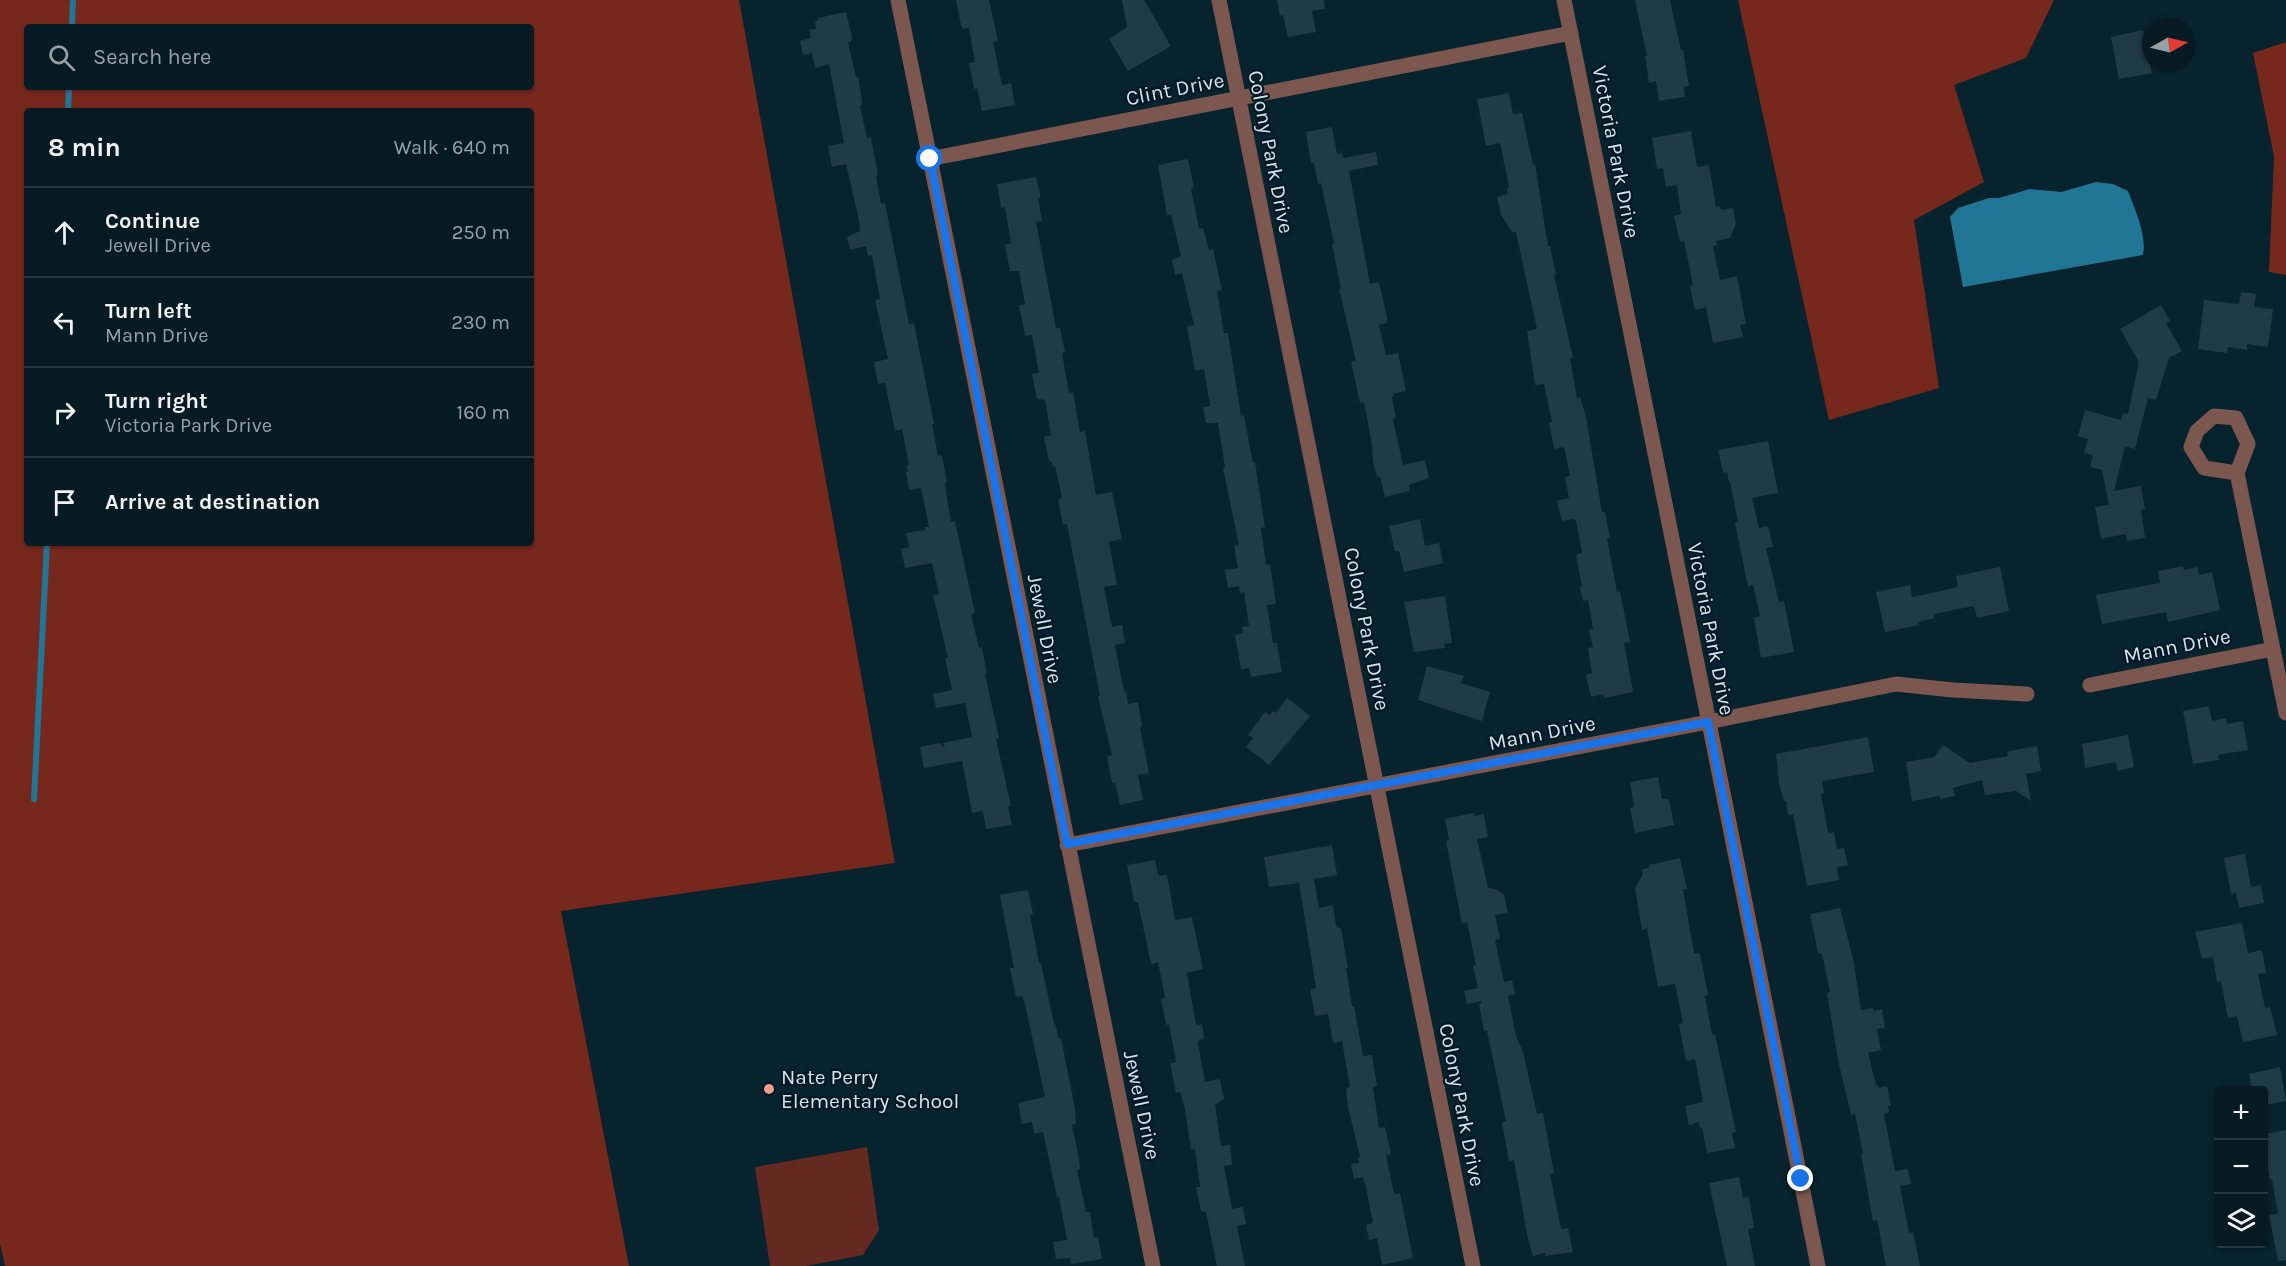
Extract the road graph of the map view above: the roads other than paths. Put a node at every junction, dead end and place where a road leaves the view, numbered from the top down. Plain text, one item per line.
1 (898, 0) edge
2 (1219, 0) edge
3 (1564, 0) edge
4 (1570, 33) junction
5 (1239, 98) junction
6 (930, 159) junction
7 (2237, 472) dead end
8 (2273, 649) junction
9 (2090, 685) dead end
10 (2027, 694) dead end
11 (2286, 713) edge
12 (1708, 722) junction
13 (1377, 786) junction
14 (1067, 844) junction
15 (1153, 1266) edge
16 (1473, 1266) edge
17 (1818, 1266) edge

1 - 6 street, Jewell Drive
2 - 5 street, Colony Park Drive
3 - 4 street, Victoria Park Drive
4 - 5 street, Clint Drive
4 - 12 street, Victoria Park Drive
5 - 6 street, Clint Drive
5 - 13 street, Colony Park Drive
6 - 14 street, Jewell Drive
7 - 8 street
8 - 9 street, Mann Drive
8 - 11 street
10 - 12 street, Mann Drive
12 - 13 street, Mann Drive
12 - 17 street, Victoria Park Drive
13 - 14 street, Mann Drive
13 - 16 street, Colony Park Drive
14 - 15 street, Jewell Drive

